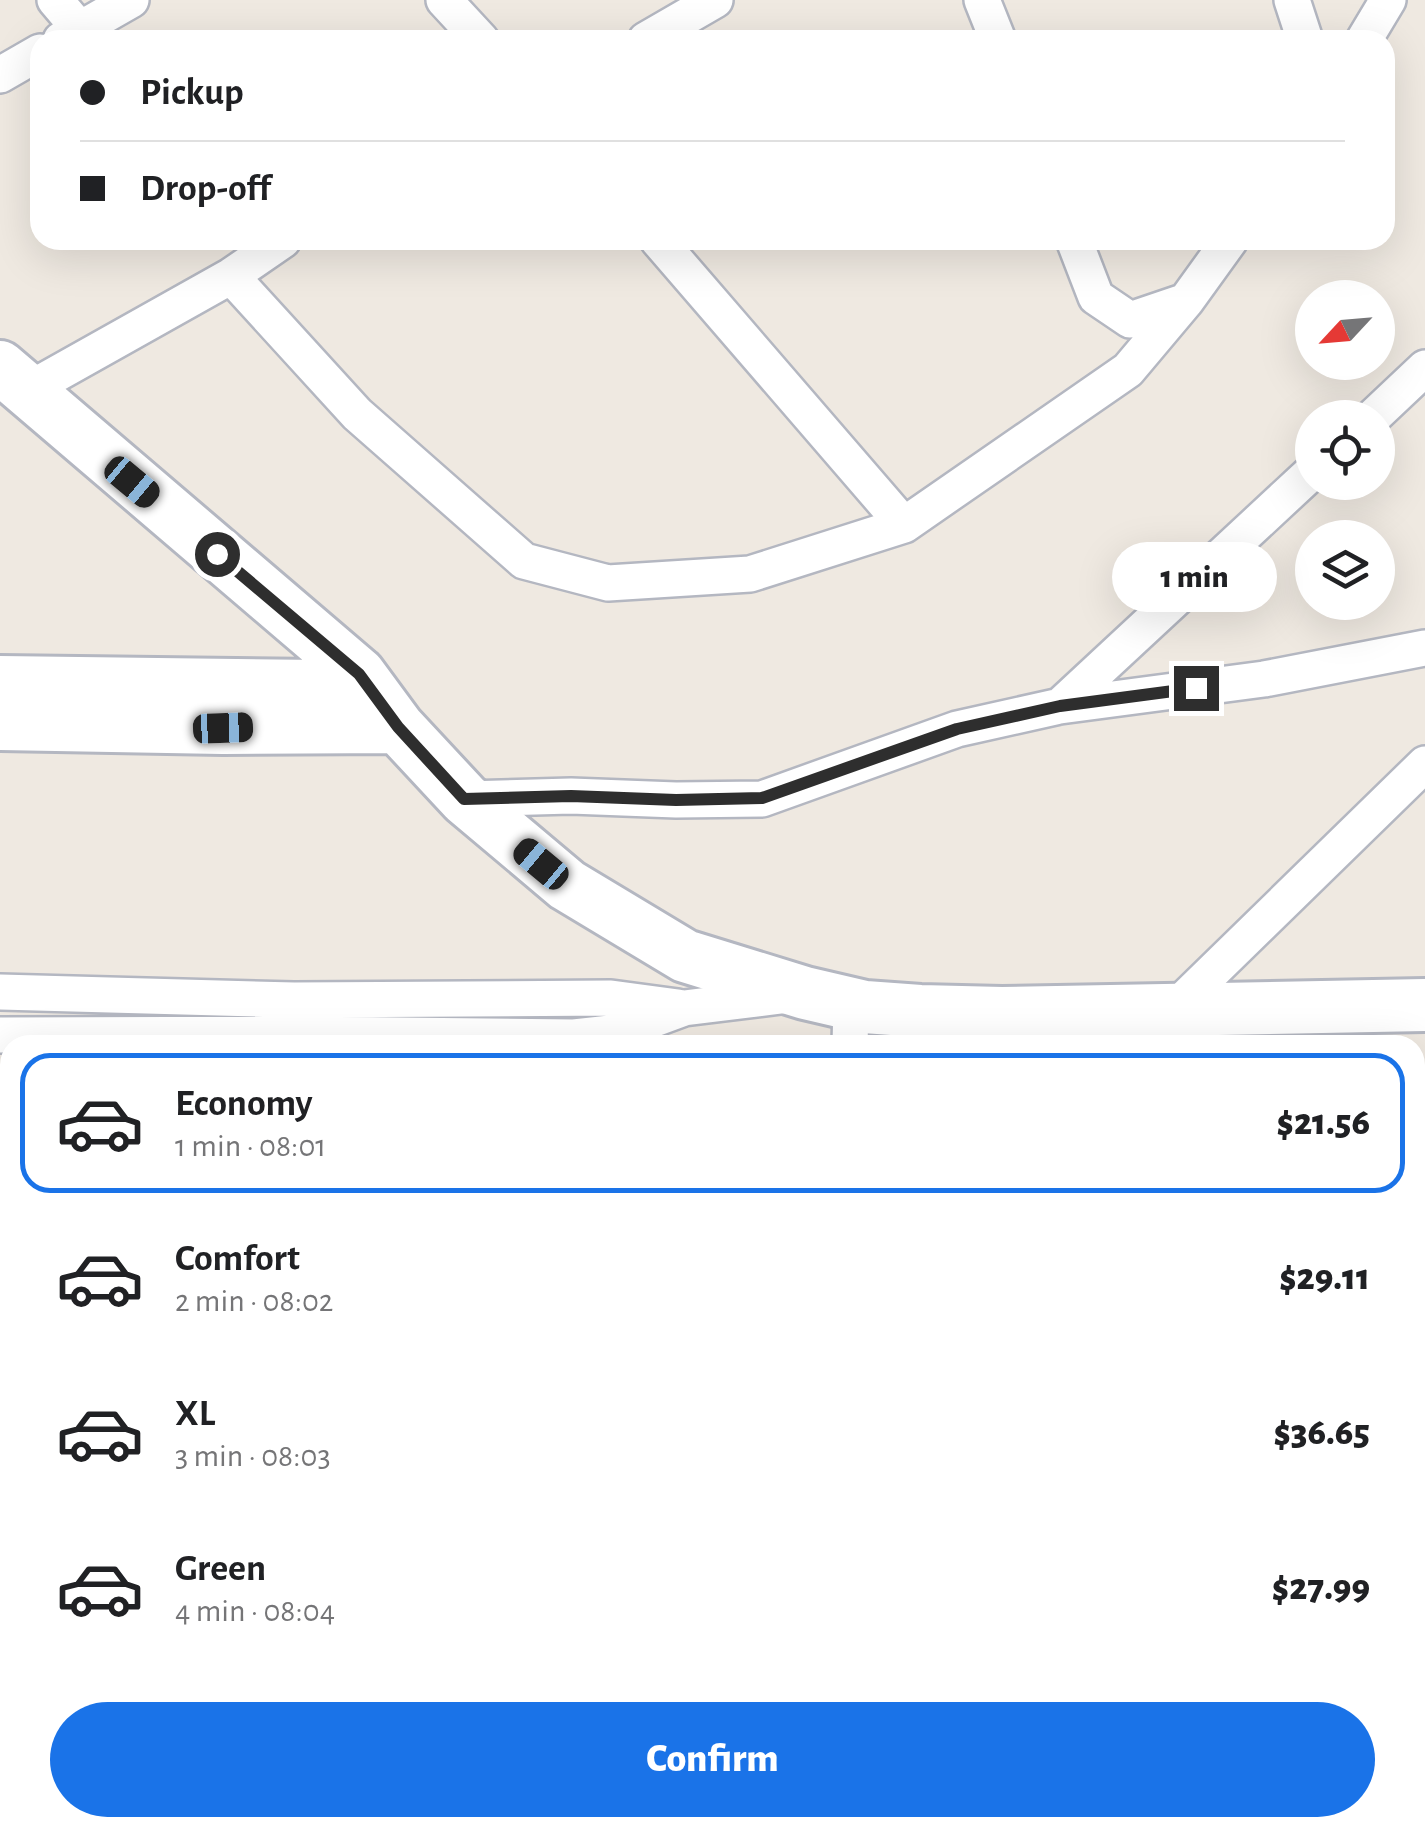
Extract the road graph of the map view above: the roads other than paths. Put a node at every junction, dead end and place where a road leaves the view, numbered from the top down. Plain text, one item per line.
1 (55, 0) edge
2 (131, 0) edge
3 (444, 0) edge
4 (714, 0) edge
5 (982, 0) edge
6 (1292, 0) edge
7 (1388, 0) edge
8 (73, 30) edge
9 (86, 30) edge
10 (472, 30) edge
11 (663, 30) edge
12 (994, 30) edge
13 (1302, 30) edge
14 (1370, 30) edge
15 (30, 58) edge
16 (0, 75) edge
17 (269, 250) edge
18 (667, 250) edge
19 (1078, 250) edge
20 (1223, 250) edge
21 (230, 276) junction
22 (1186, 301) junction
23 (1425, 368) edge
24 (13, 379) edge
25 (1391, 400) edge
26 (1295, 488) edge
27 (904, 525) junction
28 (1425, 648) edge
29 (359, 674) junction
30 (0, 682) edge
31 (1060, 706) junction
32 (0, 724) edge
33 (398, 727) junction
34 (1425, 764) edge
35 (464, 799) junction
36 (0, 992) edge
37 (1425, 1005) edge
38 (684, 1008) junction
39 (1173, 1010) junction
40 (836, 1014) edge
41 (1001, 1029) edge
42 (597, 1035) edge

1 - 8 street
2 - 9 street
3 - 10 street
4 - 11 street
5 - 12 street
6 - 13 street
7 - 14 street
15 - 16 street
17 - 21 street
18 - 27 street
19 - 22 street
20 - 22 street
21 - 24 street
21 - 27 street
22 - 27 street
23 - 25 street
24 - 29 street
26 - 31 street
28 - 31 street
29 - 30 street
29 - 33 street
31 - 35 street
32 - 33 street
33 - 35 street
34 - 39 street
35 - 40 street
36 - 38 street
37 - 39 street
38 - 40 street
38 - 42 street
39 - 41 street
40 - 41 street

